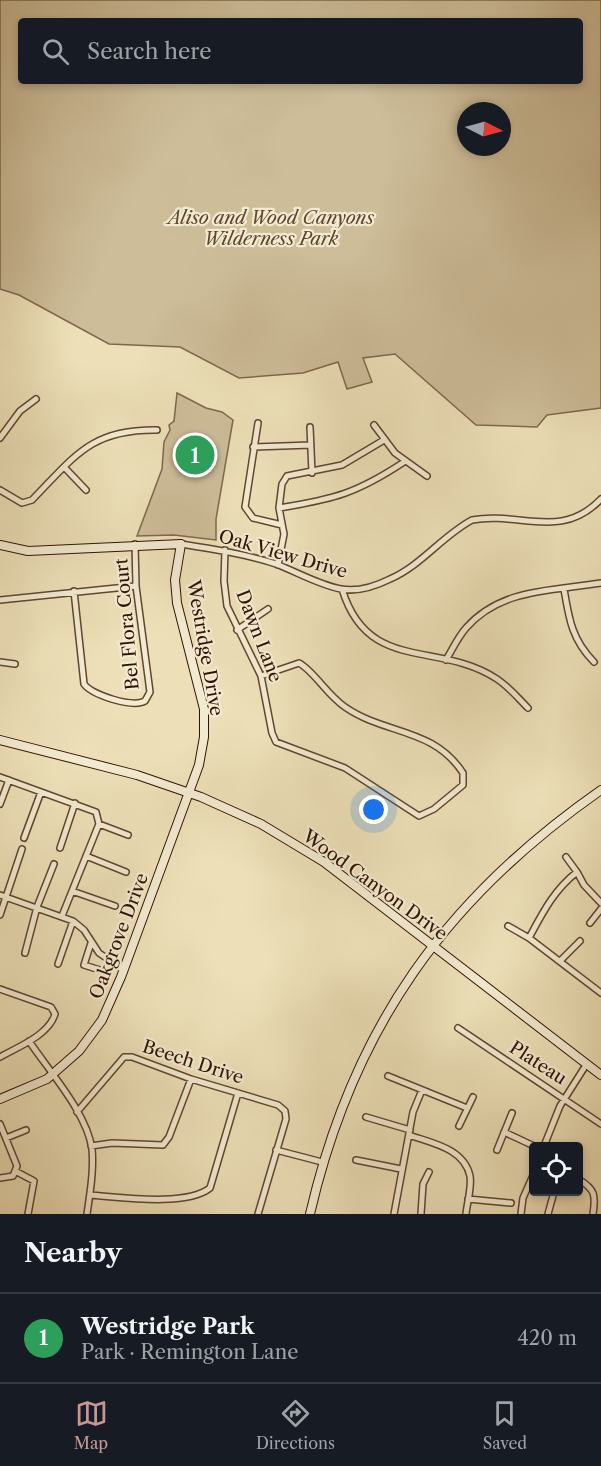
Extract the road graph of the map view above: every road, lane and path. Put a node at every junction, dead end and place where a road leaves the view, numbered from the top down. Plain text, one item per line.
1 (36, 399) dead end
2 (258, 423) dead end
3 (374, 425) dead end
4 (310, 426) dead end
5 (157, 430) dead end
6 (0, 438) edge
7 (384, 440) junction
8 (311, 445) junction
9 (254, 447) junction
10 (404, 462) junction
11 (65, 468) junction
12 (312, 473) junction
13 (427, 476) dead end
14 (0, 490) edge
15 (86, 490) dead end
16 (601, 499) edge
17 (279, 508) junction
18 (282, 525) junction
19 (135, 544) junction
20 (181, 544) junction
21 (0, 545) edge
22 (225, 550) junction
23 (278, 565) junction
24 (601, 583) edge
25 (136, 586) junction
26 (342, 589) junction
27 (564, 589) junction
28 (74, 591) junction
29 (0, 600) edge
30 (268, 609) dead end
31 (237, 630) junction
32 (446, 660) junction
33 (0, 662) edge
34 (594, 662) dead end
35 (15, 664) dead end
36 (261, 676) junction
37 (528, 708) dead end
38 (0, 741) edge
39 (0, 777) edge
40 (9, 780) junction
41 (601, 790) edge
42 (41, 792) junction
43 (189, 792) junction
44 (75, 803) junction
45 (0, 804) edge
46 (99, 825) junction
47 (128, 835) dead end
48 (24, 838) dead end
49 (60, 848) dead end
50 (22, 849) dead end
51 (86, 856) junction
52 (566, 856) dead end
53 (54, 864) dead end
54 (126, 872) dead end
55 (577, 872) junction
56 (72, 891) junction
57 (2, 896) edge
58 (601, 903) edge
59 (115, 906) dead end
60 (37, 907) junction
61 (601, 909) edge
62 (0, 915) edge
63 (62, 916) junction
64 (73, 921) junction
65 (590, 923) dead end
66 (508, 926) dead end
67 (529, 938) junction
68 (580, 940) dead end
69 (91, 943) junction
70 (432, 945) junction
71 (25, 953) dead end
72 (561, 960) junction
73 (58, 964) dead end
74 (124, 970) junction
75 (103, 971) dead end
76 (0, 989) edge
77 (600, 990) edge
78 (458, 1028) dead end
79 (29, 1041) junction
80 (0, 1057) edge
81 (586, 1065) junction
82 (52, 1075) junction
83 (601, 1075) edge
84 (388, 1076) dead end
85 (191, 1079) junction
86 (422, 1090) junction
87 (238, 1093) junction
88 (473, 1097) dead end
89 (565, 1098) junction
90 (0, 1099) edge
91 (467, 1108) junction
92 (77, 1112) junction
93 (512, 1113) dead end
94 (366, 1118) dead end
95 (0, 1124) edge
96 (601, 1124) edge
97 (459, 1126) dead end
98 (26, 1130) dead end
99 (504, 1132) junction
100 (410, 1133) junction
101 (6, 1138) junction
102 (545, 1142) edge
103 (529, 1144) edge
104 (92, 1146) junction
105 (276, 1150) junction
106 (497, 1150) dead end
107 (356, 1160) dead end
108 (322, 1162) junction
109 (401, 1168) junction
110 (17, 1172) junction
111 (429, 1172) dead end
112 (0, 1178) edge
113 (583, 1182) edge
114 (529, 1186) edge
115 (90, 1195) junction
116 (553, 1196) edge
117 (468, 1199) junction
118 (511, 1203) dead end
119 (28, 1214) edge
120 (87, 1214) edge
121 (258, 1214) edge
122 (310, 1214) edge
123 (394, 1214) edge
124 (421, 1214) edge
125 (466, 1214) edge
126 (521, 1214) edge
127 (548, 1214) edge
128 (593, 1214) edge

1 - 6 street
2 - 9 street
3 - 7 street
4 - 8 street
5 - 11 street
7 - 10 street
7 - 12 street
8 - 9 street
8 - 12 street
9 - 18 street
10 - 13 street
10 - 17 street
11 - 14 street
11 - 15 street
12 - 17 street
16 - 26 street, Oak View Drive
17 - 18 street
18 - 23 street
19 - 20 street, Oak View Drive
19 - 21 street, Oak View Drive
19 - 25 street, Bel Flora Court
20 - 22 street, Oak View Drive
20 - 43 street, Westridge Drive
22 - 23 street, Oak View Drive
22 - 31 street, Dawn Lane
23 - 26 street, Oak View Drive
24 - 27 street
25 - 28 street
25 - 28 street, Bel Flora Court
26 - 32 street
27 - 32 street
27 - 34 street
28 - 29 street
30 - 31 street
31 - 36 street, Dawn Lane
32 - 37 street
33 - 35 street
36 - 36 street, Dawn Lane
38 - 43 street, Wood Canyon Drive
39 - 40 street
40 - 42 street
40 - 45 street
41 - 70 street
42 - 44 street
42 - 48 street
43 - 70 street, Wood Canyon Drive
43 - 74 street, Oakgrove Drive
44 - 46 street
44 - 49 street
46 - 47 street
46 - 51 street
50 - 57 street
51 - 54 street
51 - 56 street
52 - 55 street
53 - 60 street
55 - 58 street
55 - 67 street
56 - 59 street
56 - 63 street
57 - 60 street
57 - 62 street
60 - 63 street
60 - 71 street
61 - 65 street
63 - 64 street
64 - 69 street
64 - 73 street
66 - 67 street
67 - 72 street
68 - 72 street
69 - 74 street
69 - 75 street
70 - 81 street, Wood Canyon Drive
70 - 108 street
72 - 77 street
74 - 82 street, Oakgrove Drive
76 - 79 street
78 - 89 street, Plateau
79 - 80 street
79 - 82 street
81 - 83 street, Wood Canyon Drive
81 - 89 street
82 - 90 street, Oakgrove Drive
82 - 92 street
84 - 86 street
85 - 87 street, Beech Drive
85 - 92 street, Beech Drive
85 - 104 street
86 - 91 street
86 - 100 street
87 - 105 street, Beech Drive
87 - 115 street
88 - 91 street
89 - 96 street, Plateau
89 - 102 street
91 - 97 street
92 - 104 street
93 - 99 street
94 - 100 street
95 - 101 street
98 - 101 street
99 - 103 street
99 - 106 street
100 - 109 street
100 - 117 street
101 - 110 street
104 - 115 street
105 - 108 street
105 - 121 street
107 - 109 street
108 - 122 street
109 - 123 street
110 - 112 street
110 - 119 street
111 - 124 street
113 - 128 street
114 - 126 street
115 - 120 street
116 - 127 street
117 - 118 street
117 - 125 street

